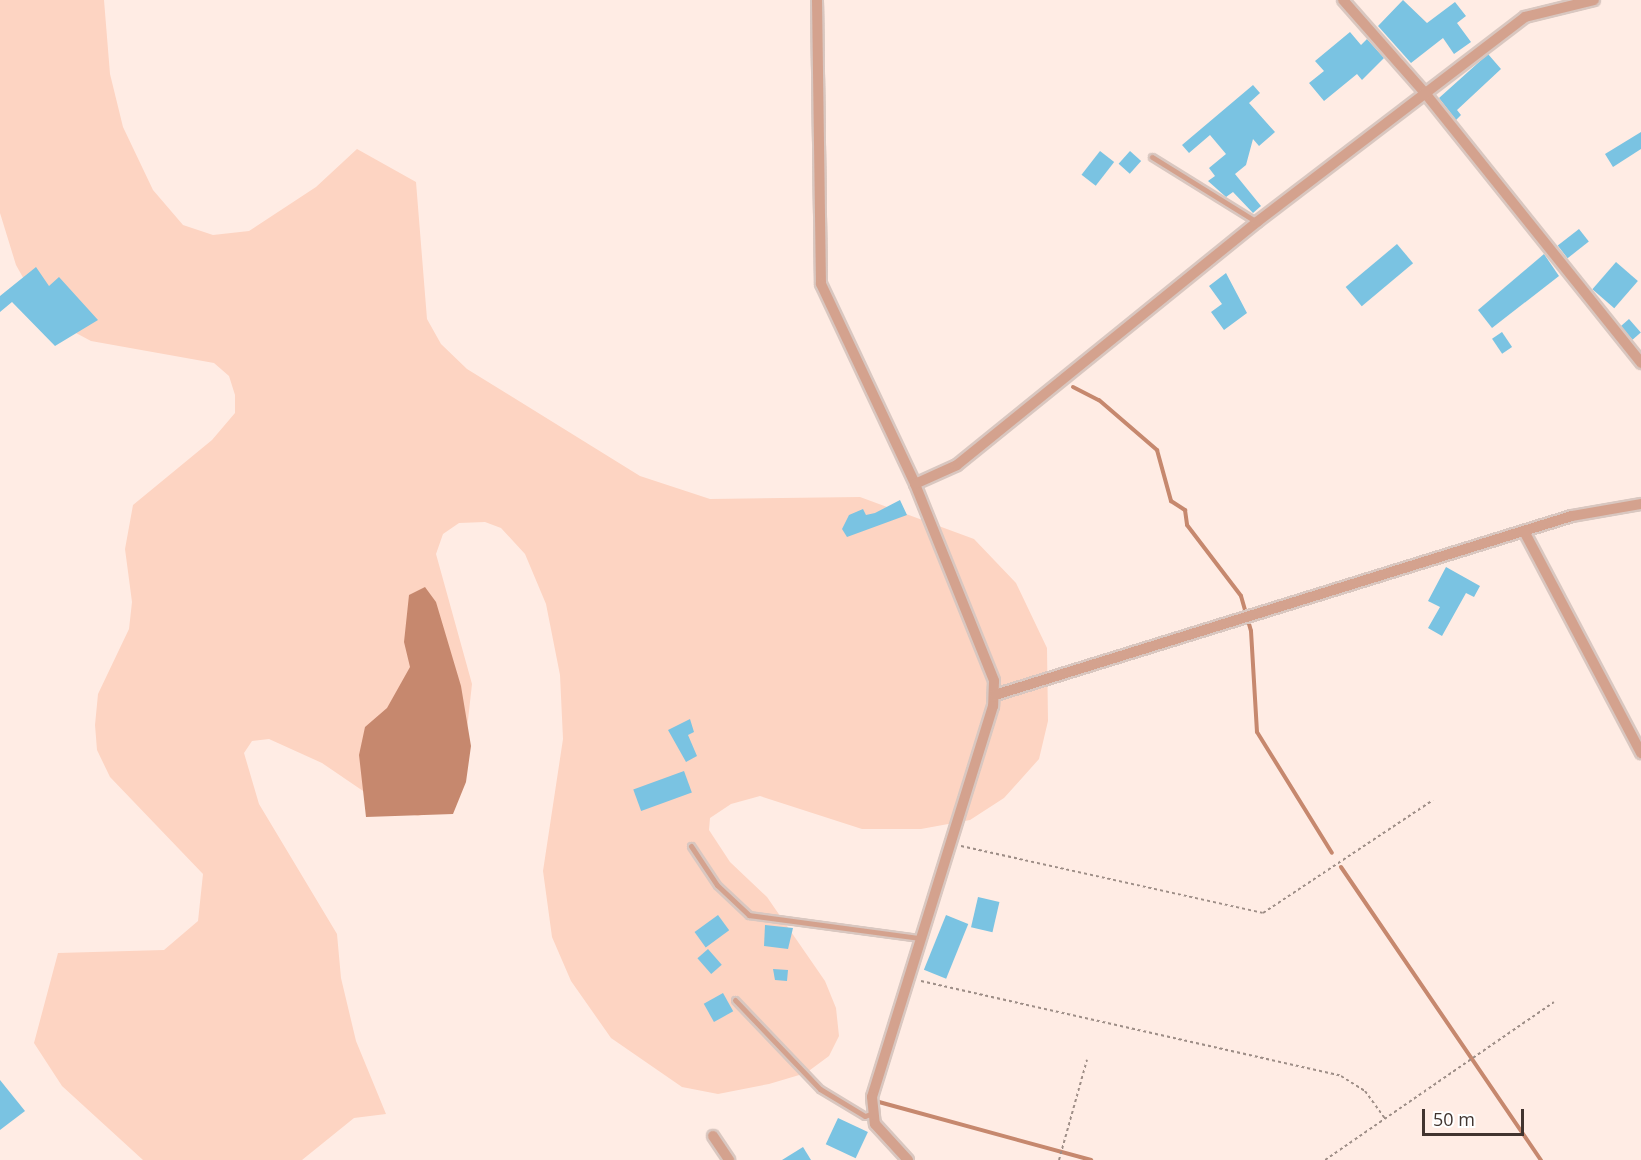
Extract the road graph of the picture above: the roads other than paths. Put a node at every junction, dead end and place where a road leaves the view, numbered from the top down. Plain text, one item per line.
1 (817, 0) edge
2 (1343, 0) edge
3 (1594, 0) edge
4 (1548, 4) edge
5 (1425, 93) junction
6 (1152, 156) dead end
7 (1257, 222) junction
8 (1641, 363) edge
9 (915, 484) junction
10 (1641, 504) edge
11 (1525, 533) junction
12 (995, 695) junction
13 (1641, 753) edge
14 (691, 846) dead end
15 (920, 938) junction
16 (735, 1000) dead end
17 (873, 1113) junction
18 (713, 1136) dead end
19 (729, 1160) edge
20 (908, 1160) edge

1 - 9 street
2 - 5 street
3 - 4 street
4 - 5 street
5 - 7 street
5 - 8 street
6 - 7 lane
7 - 9 street
9 - 12 street
10 - 11 street
11 - 12 street
11 - 13 street
12 - 15 street
14 - 15 lane
15 - 17 street
16 - 17 lane
17 - 20 street
18 - 19 street

